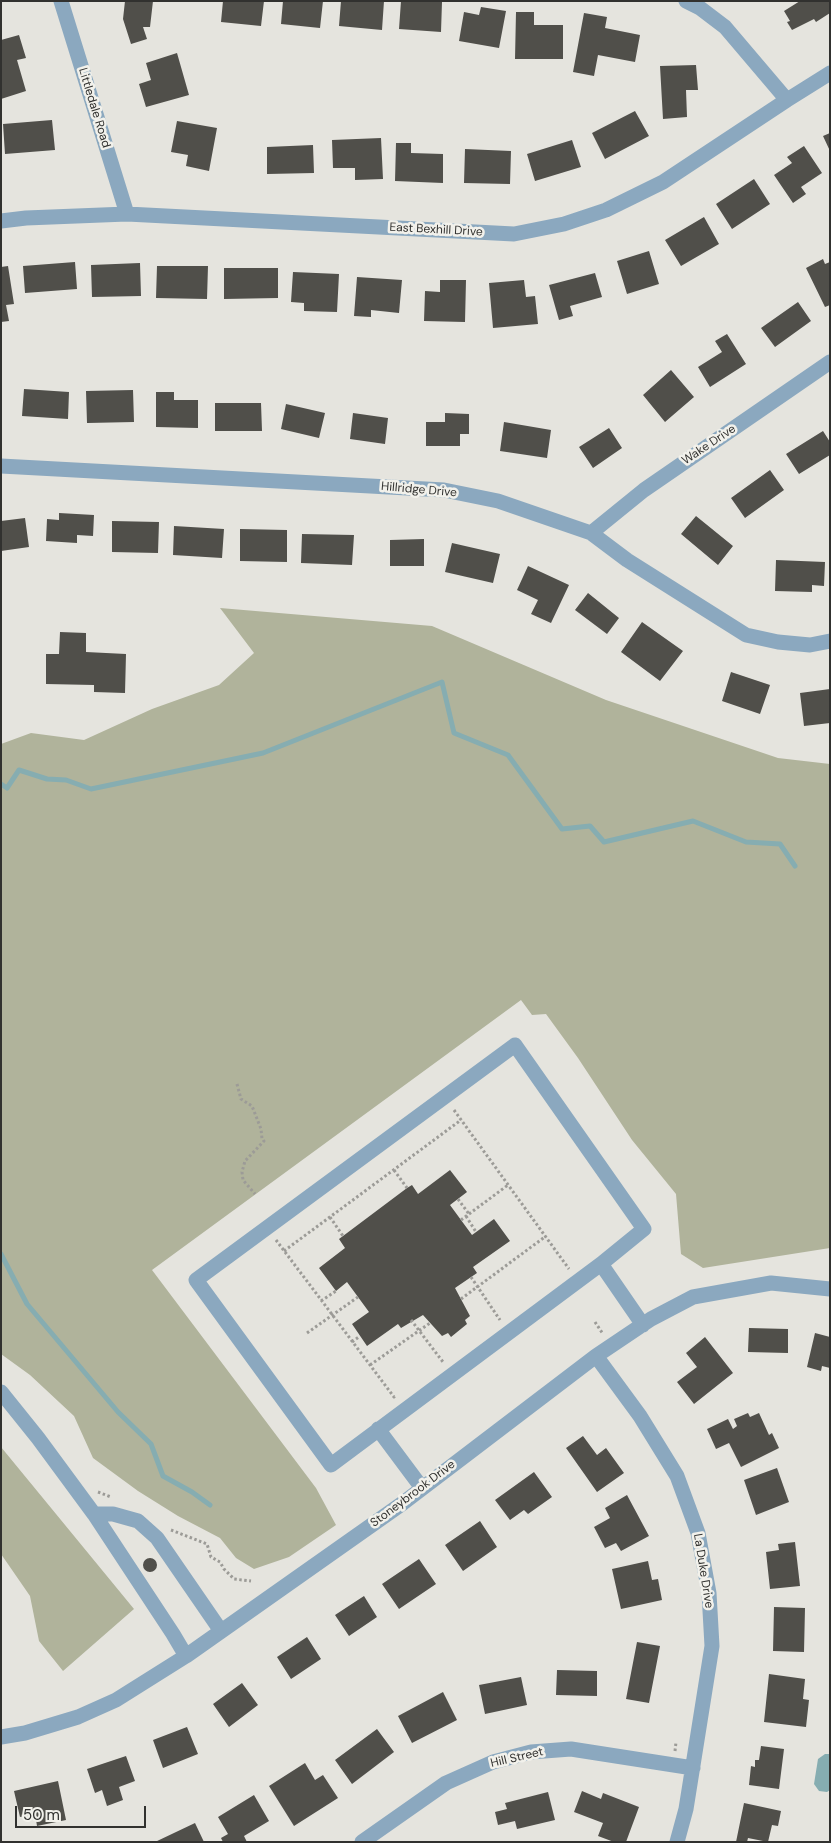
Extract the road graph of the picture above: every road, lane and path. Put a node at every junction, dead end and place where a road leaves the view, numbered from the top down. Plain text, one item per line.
1 (61, 1) edge
2 (686, 1) edge
3 (830, 74) edge
4 (787, 100) junction
5 (126, 214) junction
6 (1, 221) edge
7 (830, 362) edge
8 (1, 466) edge
9 (591, 533) junction
10 (830, 641) edge
11 (238, 1084) dead end
12 (444, 1098) junction
13 (461, 1120) junction
14 (394, 1170) junction
15 (508, 1185) junction
16 (407, 1188) dead end
17 (255, 1194) dead end
18 (458, 1198) dead end
19 (468, 1215) junction
20 (330, 1217) junction
21 (461, 1220) dead end
22 (267, 1229) junction
23 (476, 1232) dead end
24 (343, 1236) dead end
25 (546, 1236) junction
26 (284, 1251) junction
27 (602, 1264) junction
28 (561, 1274) dead end
29 (471, 1277) dead end
30 (478, 1286) junction
31 (830, 1288) edge
32 (336, 1291) dead end
33 (358, 1297) dead end
34 (460, 1299) dead end
35 (322, 1301) junction
36 (332, 1315) junction
37 (500, 1319) junction
38 (412, 1320) dead end
39 (595, 1322) dead end
40 (430, 1323) dead end
41 (493, 1324) dead end
42 (643, 1325) junction
43 (419, 1330) junction
44 (509, 1332) junction
45 (307, 1333) dead end
46 (603, 1335) dead end
47 (360, 1336) dead end
48 (352, 1342) junction
49 (435, 1351) dead end
50 (450, 1356) dead end
51 (596, 1356) junction
52 (370, 1365) junction
53 (435, 1366) dead end
54 (1, 1392) edge
55 (400, 1392) dead end
56 (378, 1429) junction
57 (422, 1488) junction
58 (94, 1514) junction
59 (221, 1631) junction
60 (186, 1656) junction
61 (1, 1737) edge
62 (676, 1742) dead end
63 (675, 1751) dead end
64 (693, 1768) junction
65 (362, 1842) edge
66 (677, 1842) edge

1 - 5 street, Littledale Road
2 - 4 street
3 - 4 street, East Bexhill Drive
4 - 5 street, East Bexhill Drive
5 - 6 street, East Bexhill Drive
7 - 9 street, Wake Drive
8 - 9 street, Hillridge Drive
9 - 10 street, Hillridge Drive
11 - 17 path
12 - 13 path
12 - 22 street
12 - 27 street
13 - 14 path
13 - 15 path
14 - 16 path
14 - 20 path
15 - 19 path
15 - 25 path
18 - 19 path
19 - 21 path
19 - 23 path
20 - 24 path
20 - 26 path
22 - 26 path
22 - 56 street
25 - 28 path
25 - 30 path
26 - 35 path
27 - 42 street
27 - 44 street
29 - 30 path
30 - 34 path
30 - 37 path
31 - 42 street, Stoneybrook Drive
32 - 35 path
33 - 36 path
35 - 36 path
36 - 45 path
36 - 48 path
37 - 41 path
37 - 44 path
38 - 43 path
39 - 46 path
40 - 43 path
42 - 51 street, Stoneybrook Drive
43 - 49 path
43 - 52 path
44 - 56 street
47 - 48 path
48 - 52 path
50 - 53 path
51 - 57 street, Stoneybrook Drive
51 - 64 street, La Duke Drive
52 - 55 path
54 - 58 street
56 - 57 street
57 - 59 street, Stoneybrook Drive
58 - 59 street
58 - 60 street
59 - 60 street, Stoneybrook Drive
60 - 61 street, Stoneybrook Drive
62 - 63 path
64 - 65 street, Hill Street
64 - 66 street, La Duke Drive

